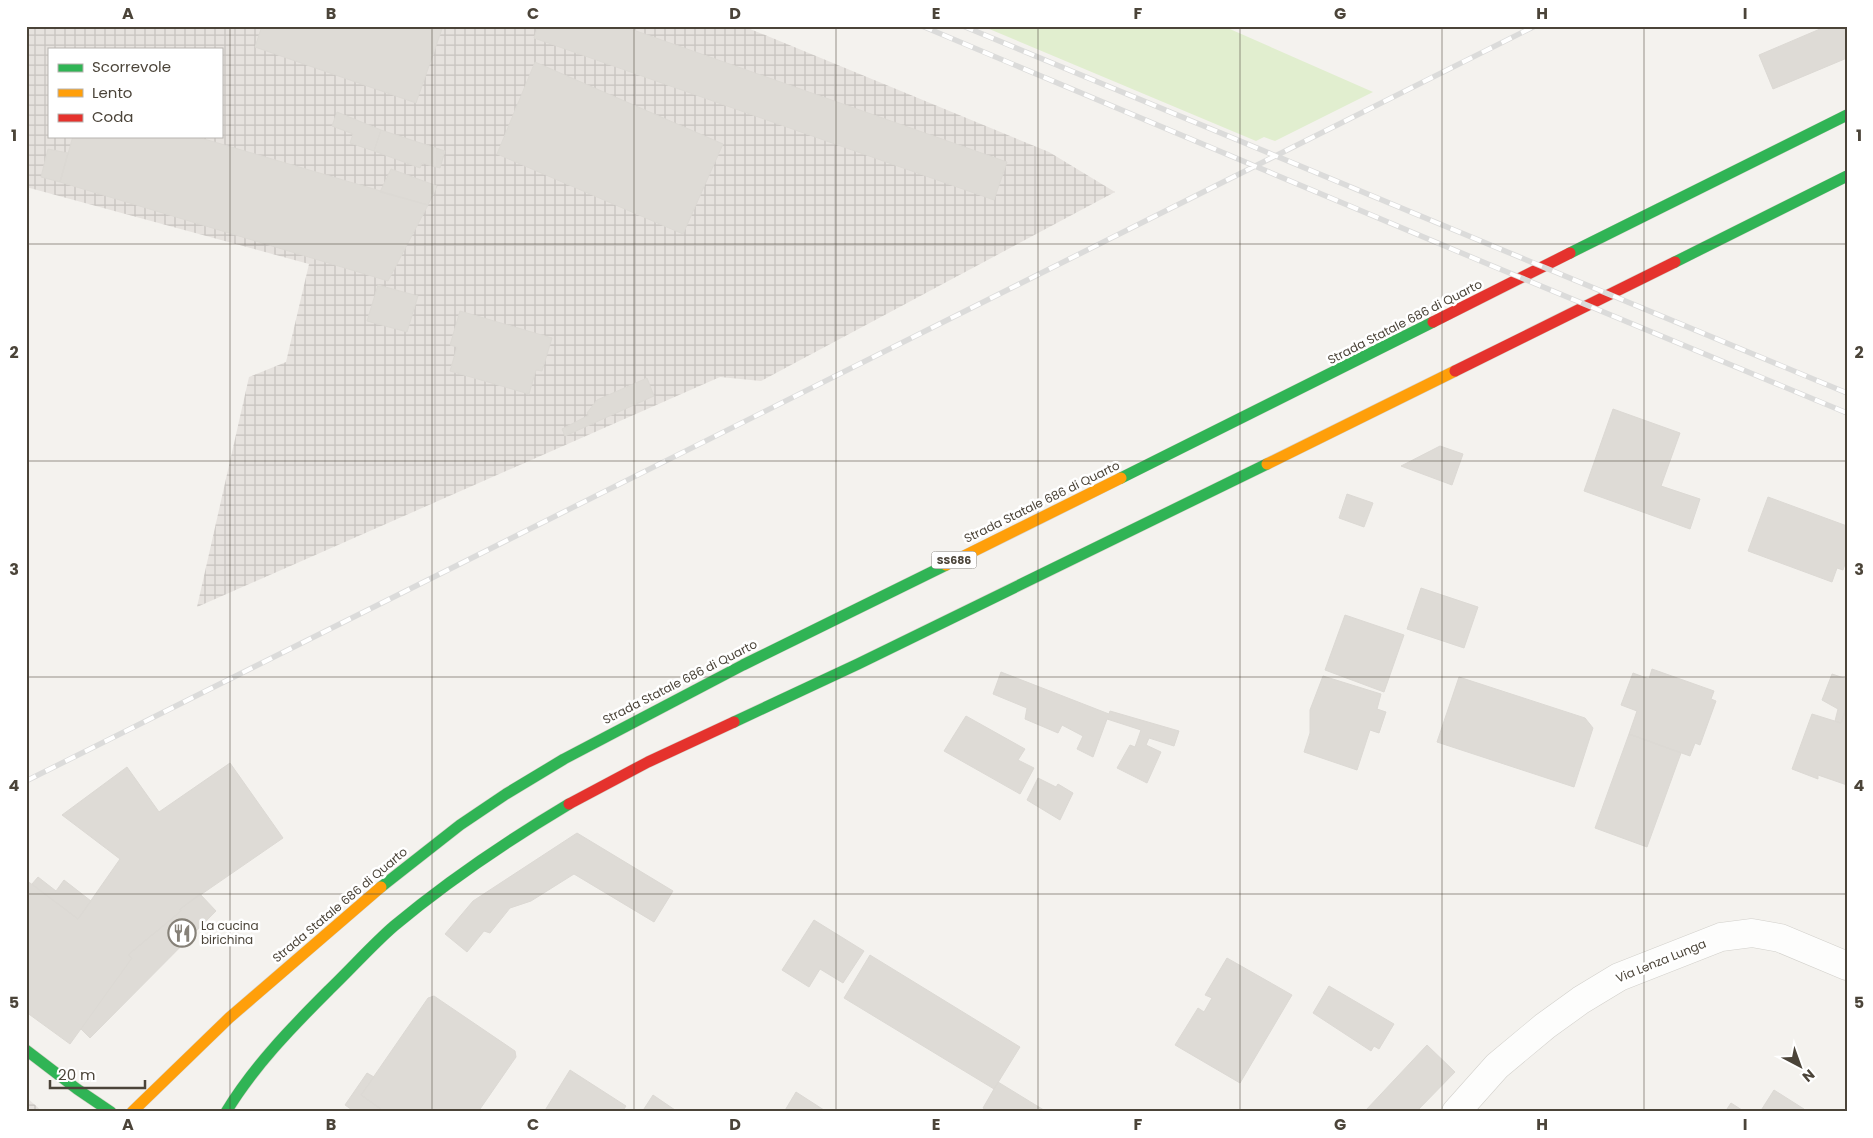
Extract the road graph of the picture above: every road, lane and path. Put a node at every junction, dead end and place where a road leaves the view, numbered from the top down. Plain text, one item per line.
1 (1847, 115) edge
2 (1847, 176) edge
3 (1847, 966) edge
4 (26, 1050) edge
5 (112, 1112) edge
6 (132, 1112) edge
7 (226, 1112) edge
8 (1456, 1112) edge

1 - 6 main road, Strada Statale 686 di Quarto / SS686
2 - 7 main road
3 - 8 street, Via Lenza Lunga
4 - 5 main road

